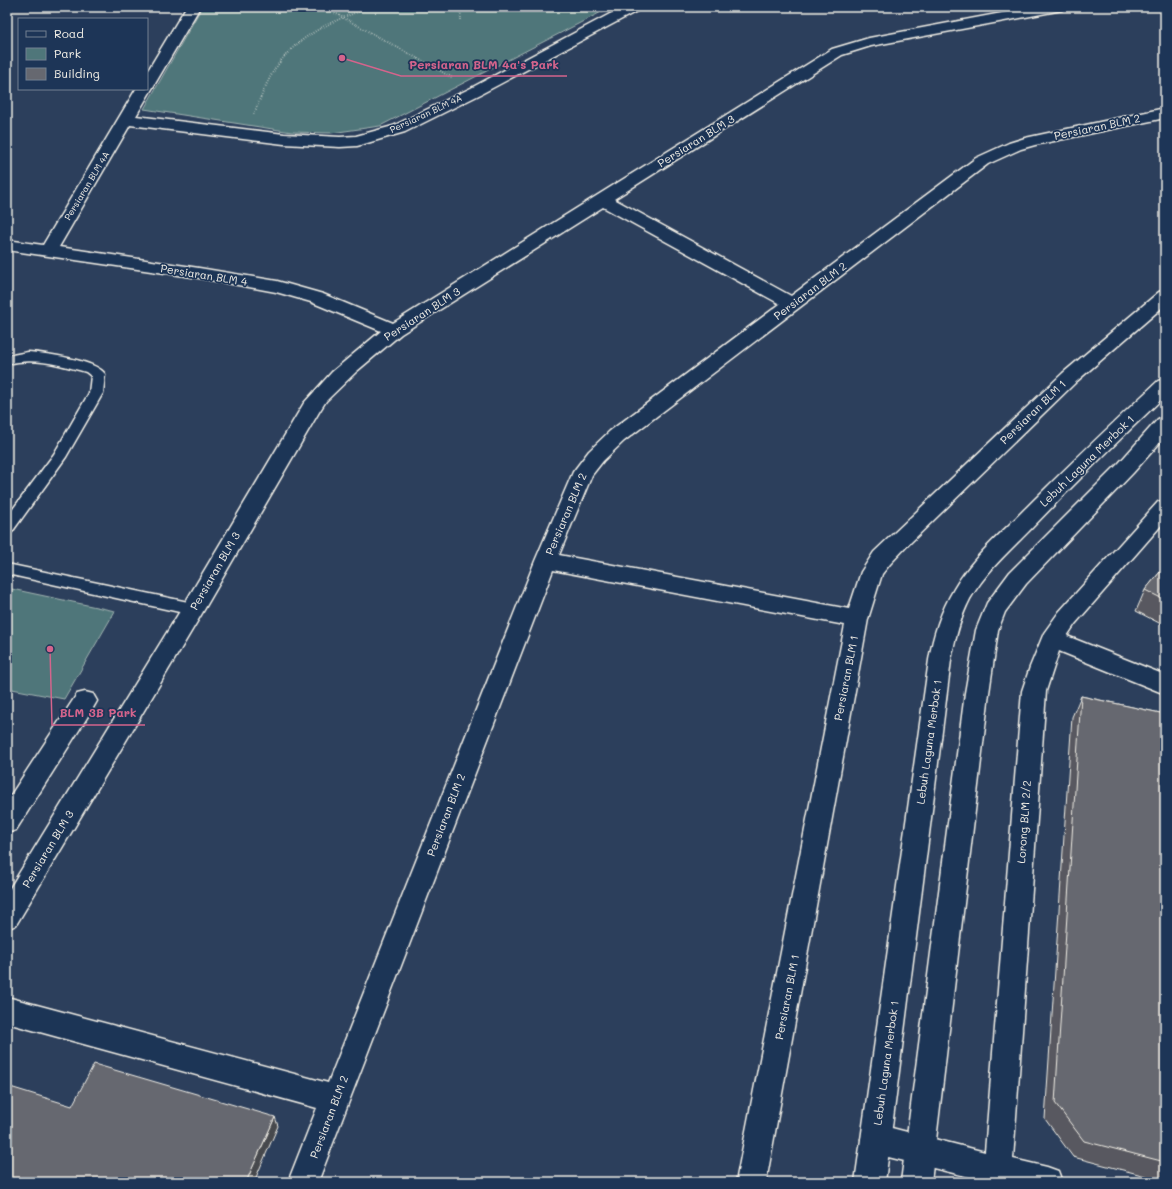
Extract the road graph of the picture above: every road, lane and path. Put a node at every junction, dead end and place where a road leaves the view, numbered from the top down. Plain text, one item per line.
1 (193, 7) edge
2 (324, 7) edge
3 (372, 7) edge
4 (460, 7) edge
5 (634, 7) edge
6 (1057, 7) edge
7 (1027, 9) edge
8 (343, 17) junction
9 (461, 20) dead end
10 (148, 83) edge
11 (143, 90) edge
12 (476, 91) junction
13 (1165, 113) edge
14 (126, 120) junction
15 (244, 135) junction
16 (603, 200) junction
17 (7, 245) edge
18 (47, 252) junction
19 (1165, 296) edge
20 (793, 304) junction
21 (394, 330) junction
22 (7, 360) edge
23 (1165, 385) edge
24 (1165, 424) edge
25 (1165, 507) edge
26 (7, 528) edge
27 (546, 561) junction
28 (7, 569) edge
29 (193, 609) junction
30 (858, 619) junction
31 (1052, 639) junction
32 (1165, 685) edge
33 (85, 701) dead end
34 (7, 822) edge
35 (7, 917) edge
36 (7, 1010) edge
37 (335, 1099) junction
38 (876, 1139) junction
39 (920, 1149) junction
40 (997, 1176) edge
41 (303, 1182) edge
42 (751, 1182) edge
43 (870, 1182) edge
44 (916, 1182) edge
45 (1047, 1182) edge

1 - 10 street
2 - 8 path
3 - 8 path
4 - 9 path
5 - 12 street, Persiaran BLM 4A
6 - 7 street, Persiaran BLM 3
7 - 16 street, Persiaran BLM 3
8 - 12 path
8 - 15 path
11 - 14 street, Persiaran BLM 4A
12 - 15 street, Persiaran BLM 4A
13 - 20 street, Persiaran BLM 2
14 - 15 street, Persiaran BLM 4A
14 - 18 street, Persiaran BLM 4A
16 - 20 street
16 - 21 street, Persiaran BLM 3
17 - 18 street, Persiaran BLM 4
18 - 21 street, Persiaran BLM 4
19 - 30 street, Persiaran BLM 1
20 - 27 street, Persiaran BLM 2
21 - 29 street, Persiaran BLM 3
22 - 26 lane
23 - 38 street, Lebuh Laguna Merbok 1
24 - 39 street
25 - 31 street, Lorong BLM 2/2
27 - 30 street
27 - 37 street, Persiaran BLM 2
28 - 29 lane
29 - 35 street, Persiaran BLM 3
30 - 42 street, Persiaran BLM 1
31 - 32 street
31 - 40 street, Lorong BLM 2/2
33 - 34 street
36 - 37 street
37 - 41 street, Persiaran BLM 2
38 - 39 street
38 - 43 street, Lebuh Laguna Merbok 1
39 - 40 street
39 - 44 street
40 - 45 street

